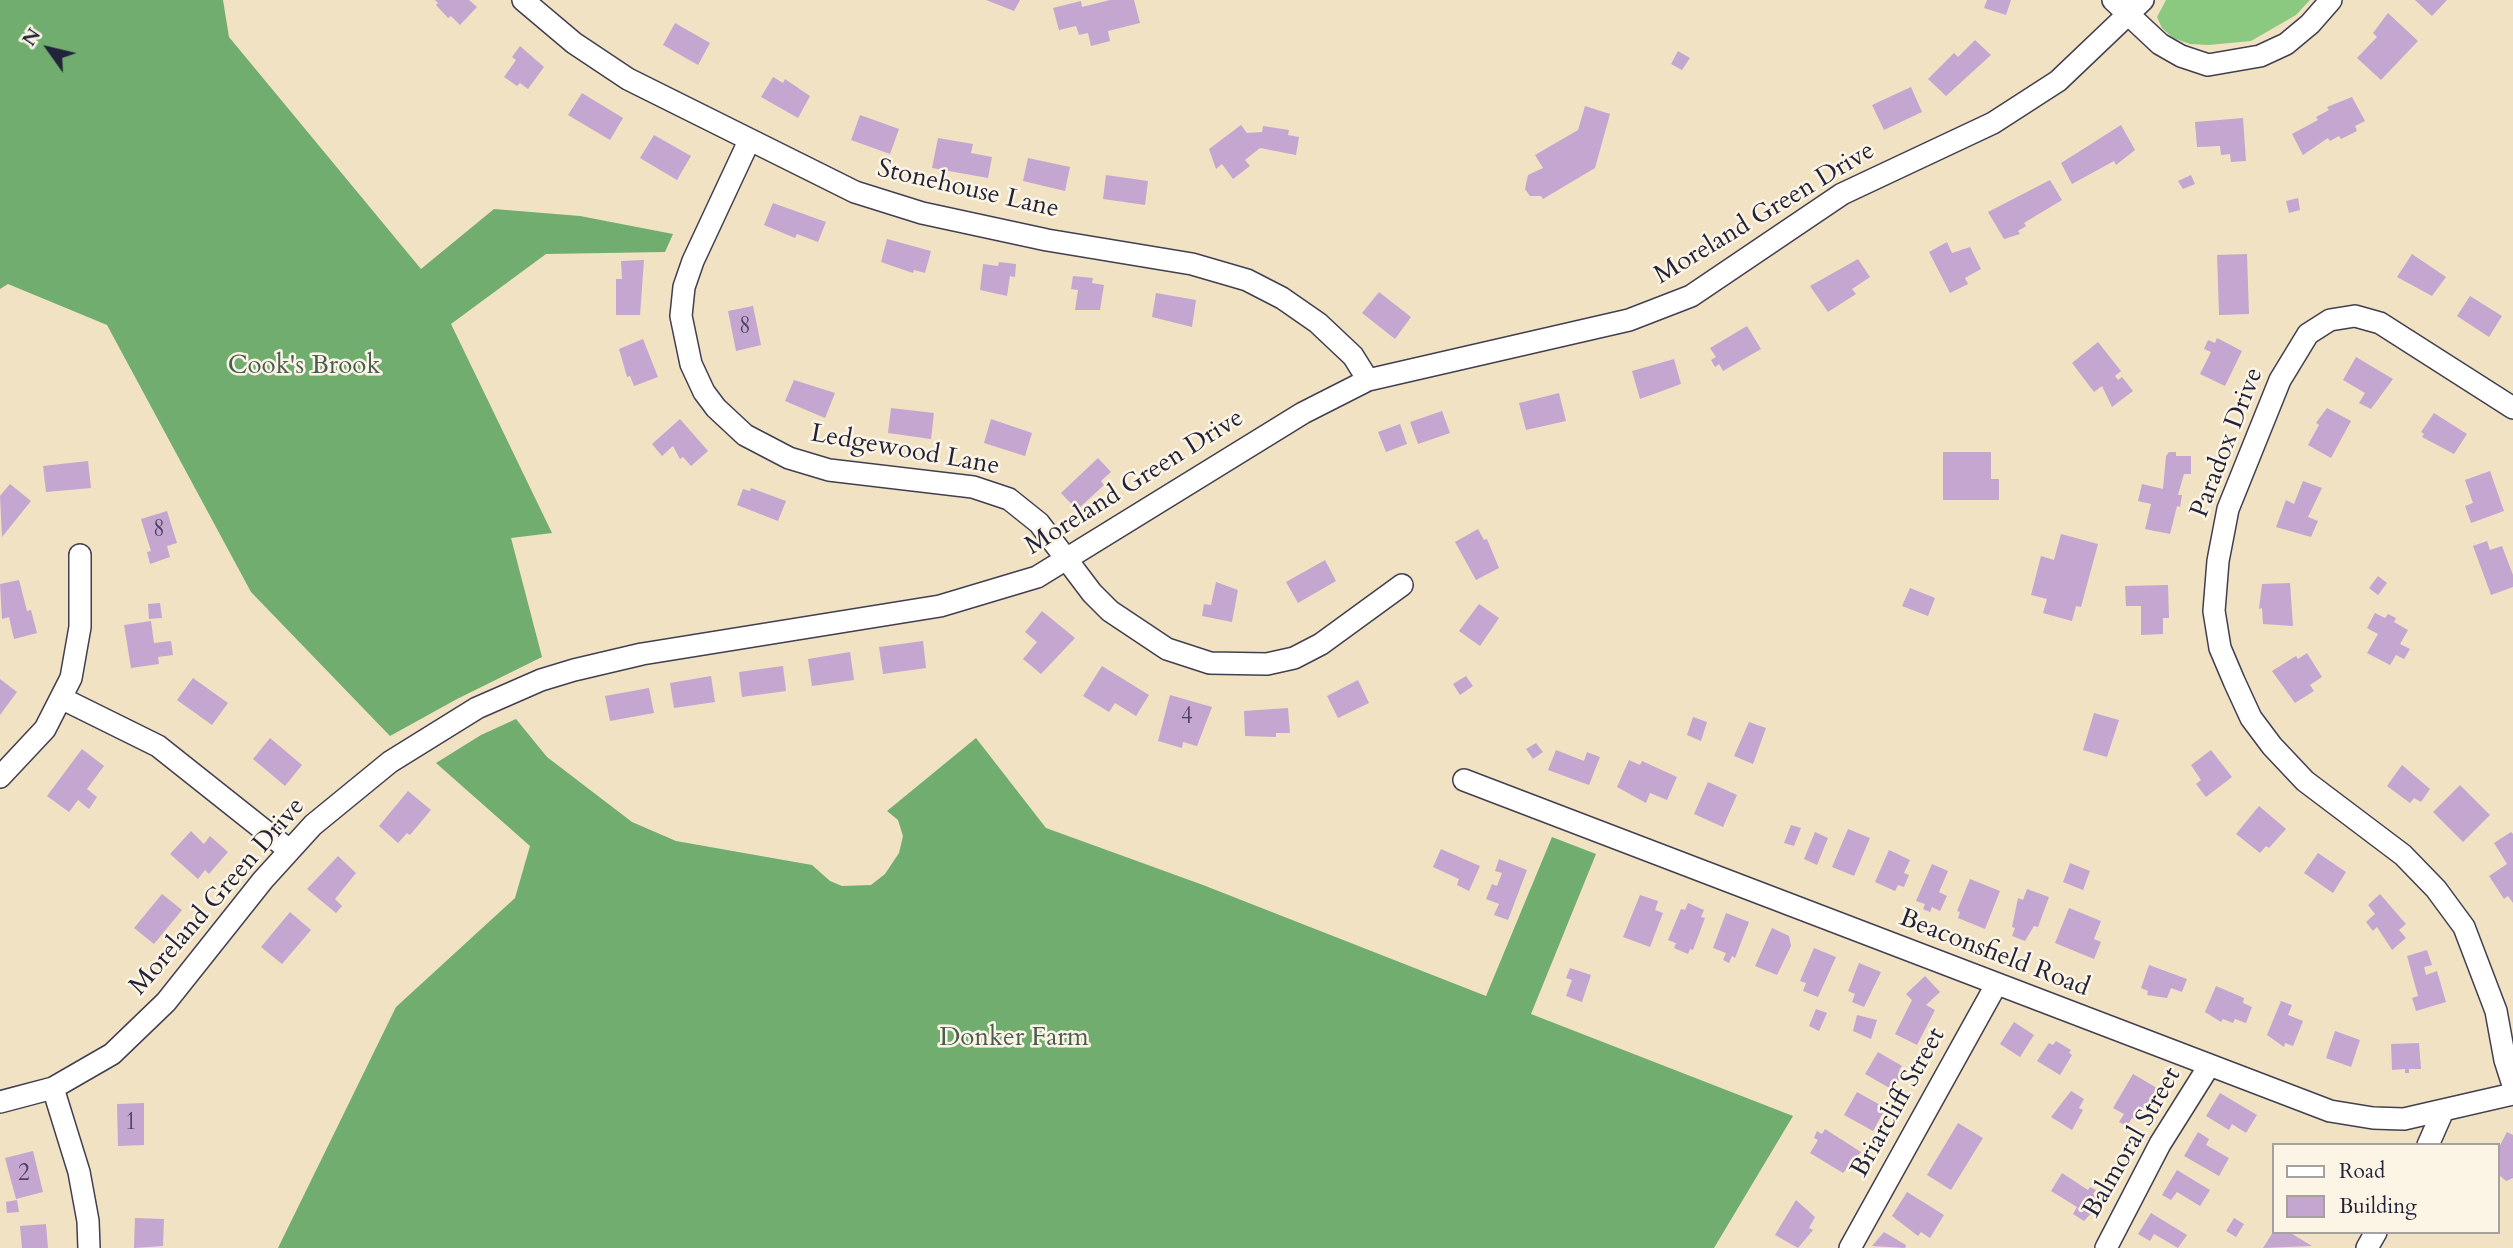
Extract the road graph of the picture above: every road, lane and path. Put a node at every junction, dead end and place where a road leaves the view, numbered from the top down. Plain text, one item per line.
1 (523, 0) edge
2 (2143, 0) edge
3 (2331, 0) edge
4 (2120, 7) edge
5 (749, 141) junction
6 (1367, 380) junction
7 (2513, 408) edge
8 (80, 555) dead end
9 (1067, 561) junction
10 (1402, 585) dead end
11 (63, 698) junction
12 (0, 777) edge
13 (1464, 780) dead end
14 (289, 850) junction
15 (1996, 985) junction
16 (2209, 1066) junction
17 (2513, 1085) edge
18 (53, 1088) junction
19 (2513, 1094) edge
20 (0, 1101) edge
21 (2443, 1111) junction
22 (2429, 1143) edge
23 (89, 1248) edge
24 (1850, 1248) edge
25 (2106, 1248) edge

1 - 5 street, Stonehouse Lane
2 - 4 street, Moreland Green Drive
3 - 4 street
4 - 6 street, Moreland Green Drive
5 - 6 street, Stonehouse Lane
5 - 9 street, Ledgewood Lane
6 - 9 street, Moreland Green Drive
7 - 17 street, Paradox Drive
8 - 11 street
9 - 10 street, Ledgewood Lane
9 - 14 street, Moreland Green Drive
11 - 12 street
11 - 14 street
13 - 15 street, Beaconsfield Road
14 - 18 street, Moreland Green Drive
15 - 16 street, Beaconsfield Road
15 - 24 street, Briarcliff Street
16 - 21 street, Beaconsfield Road
16 - 25 street, Balmoral Street
18 - 20 street, Moreland Green Drive
18 - 23 street
19 - 21 street, Beaconsfield Road
21 - 22 street

